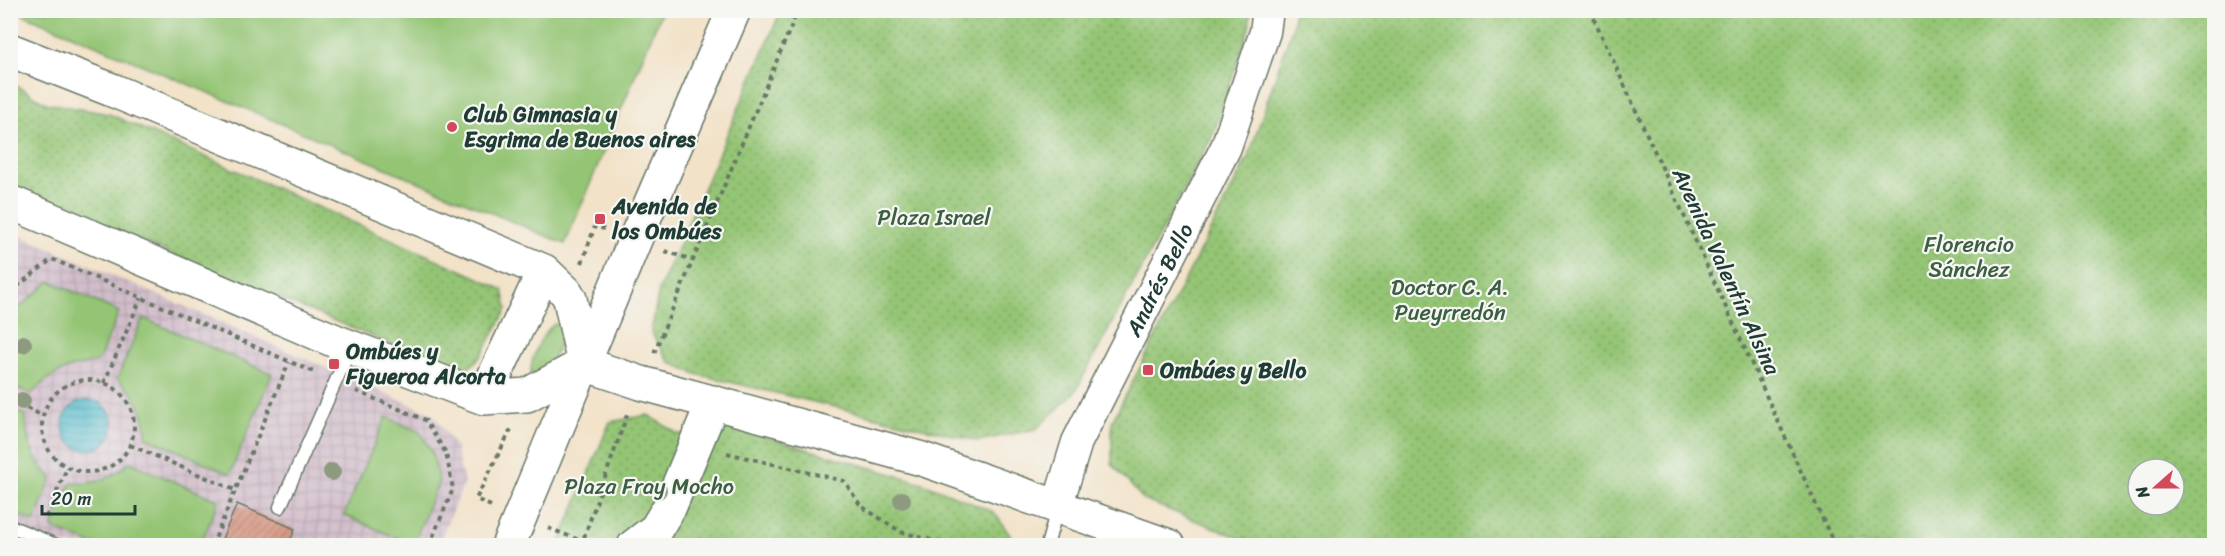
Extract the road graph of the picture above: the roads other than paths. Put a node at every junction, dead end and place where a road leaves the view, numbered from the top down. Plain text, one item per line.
1 (734, 10) edge
2 (1268, 10) edge
3 (10, 50) edge
4 (10, 202) edge
5 (544, 272) junction
6 (351, 347) junction
7 (584, 364) junction
8 (484, 398) junction
9 (713, 402) junction
10 (280, 507) dead end
11 (1057, 507) junction
12 (10, 526) edge
13 (58, 546) edge
14 (508, 546) edge
15 (634, 546) edge
16 (1047, 546) edge
17 (1169, 546) edge

1 - 7 main road
2 - 11 street, Andrés Bello
3 - 5 main road
4 - 6 main road
5 - 7 main road
5 - 8 main road
6 - 8 main road
6 - 10 lane
7 - 8 main road
7 - 9 main road
7 - 14 main road
9 - 11 main road
9 - 15 main road
11 - 16 lane, Andrés Bello
11 - 17 main road
12 - 13 lane

